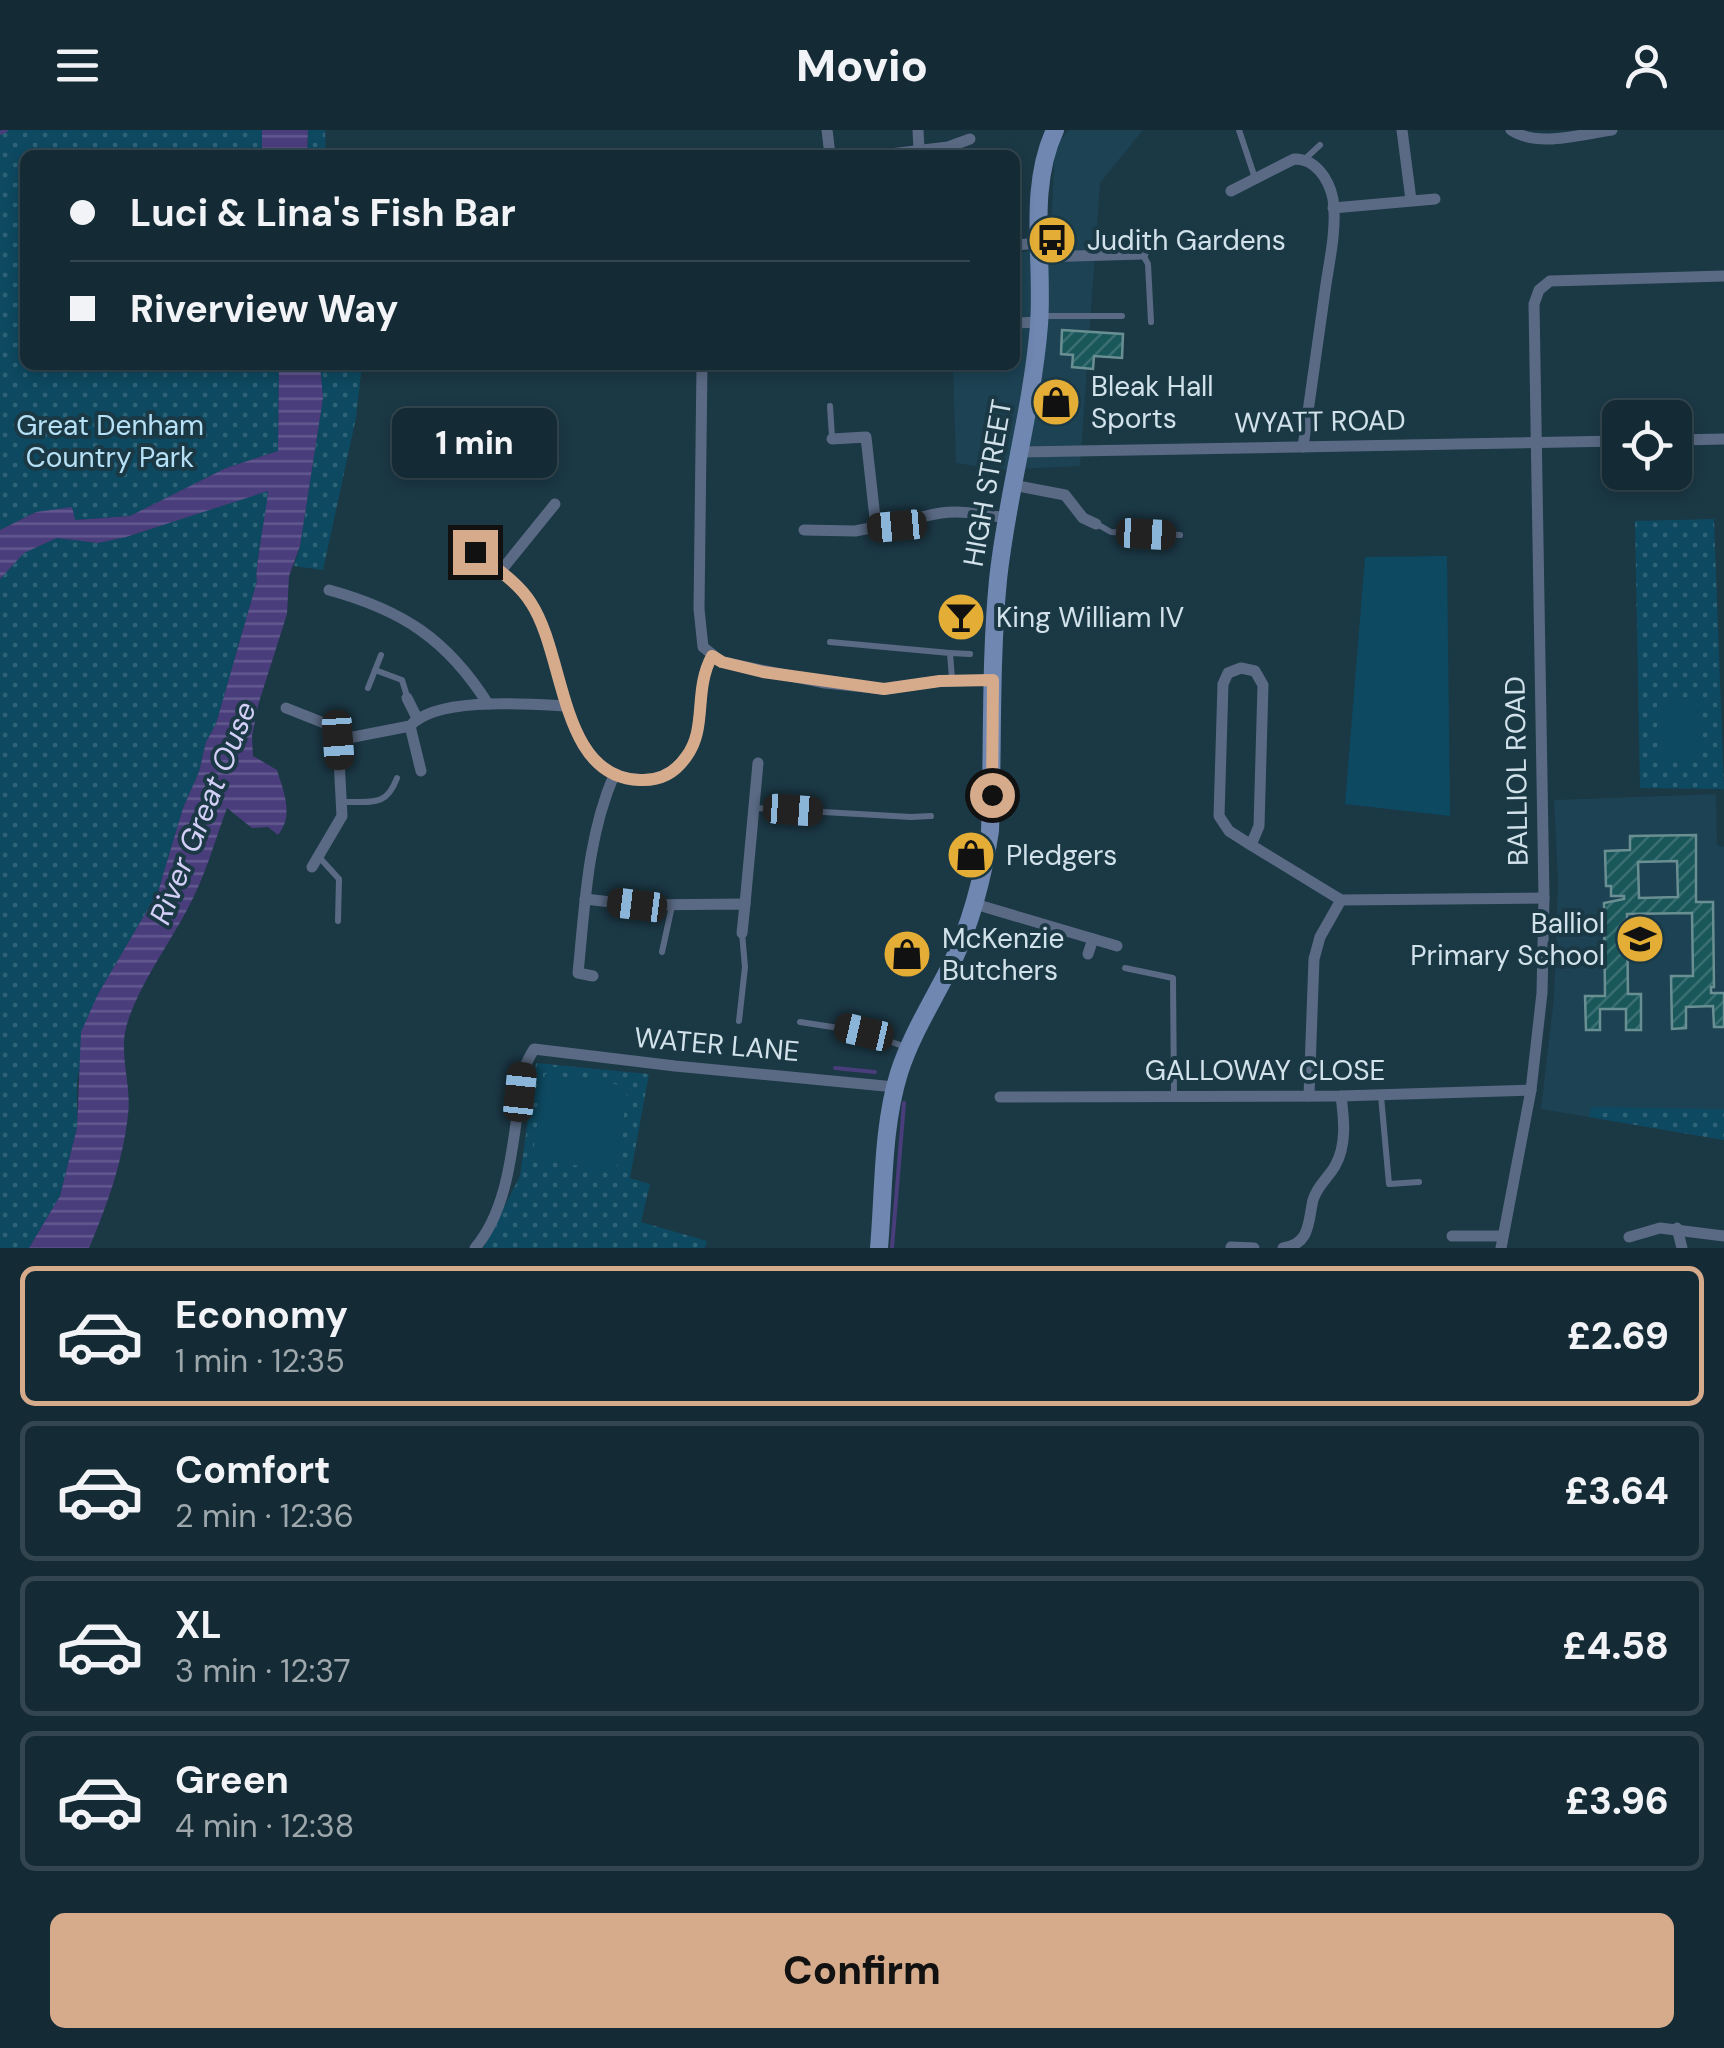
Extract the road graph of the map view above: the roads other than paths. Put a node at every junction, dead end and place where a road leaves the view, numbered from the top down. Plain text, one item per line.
1 (918, 130) edge
2 (1054, 130) edge
3 (1239, 130) edge
4 (1402, 130) edge
5 (1511, 130) edge
6 (1612, 130) edge
7 (970, 140) dead end
8 (1320, 146) dead end
9 (920, 150) edge
10 (950, 150) edge
11 (1304, 159) junction
12 (1256, 180) junction
13 (1231, 191) dead end
14 (1435, 199) dead end
15 (1411, 200) junction
16 (1333, 209) junction
17 (1020, 246) edge
18 (1039, 250) junction
19 (1142, 254) joint
20 (1724, 276) edge
21 (1122, 316) dead end
22 (1039, 319) junction
23 (1020, 322) edge
24 (1151, 322) dead end
25 (702, 370) edge
26 (830, 406) dead end
27 (832, 439) joint
28 (1692, 440) edge
29 (1724, 440) edge
30 (1602, 441) edge
31 (1535, 442) junction
32 (1303, 446) junction
33 (1021, 452) junction
34 (1013, 485) junction
35 (555, 504) dead end
36 (1006, 518) junction
37 (1082, 518) junction
38 (1096, 524) joint
39 (876, 527) junction
40 (804, 530) dead end
41 (1077, 530) dead end
42 (1180, 535) dead end
43 (475, 552) dead end
44 (500, 572) junction
45 (329, 590) dead end
46 (830, 642) dead end
47 (950, 653) junction
48 (970, 654) dead end
49 (381, 656) dead end
50 (712, 656) junction
51 (375, 670) junction
52 (952, 680) junction
53 (993, 680) junction
54 (368, 688) dead end
55 (407, 698) joint
56 (488, 704) junction
57 (568, 706) junction
58 (286, 708) dead end
59 (414, 722) junction
60 (338, 740) junction
61 (758, 763) dead end
62 (422, 771) dead end
63 (614, 775) junction
64 (397, 778) dead end
65 (342, 802) junction
66 (754, 808) junction
67 (931, 816) dead end
68 (1252, 845) junction
69 (315, 862) joint
70 (1544, 898) junction
71 (585, 899) junction
72 (1341, 900) junction
73 (744, 904) junction
74 (975, 904) junction
75 (672, 906) junction
76 (338, 922) dead end
77 (742, 933) joint
78 (1094, 938) junction
79 (1116, 946) dead end
80 (662, 952) dead end
81 (1088, 954) dead end
82 (1125, 968) dead end
83 (594, 976) dead end
84 (739, 1021) dead end
85 (800, 1022) dead end
86 (909, 1049) junction
87 (895, 1086) junction
88 (1531, 1090) junction
89 (1381, 1095) junction
90 (1174, 1096) junction
91 (1309, 1096) junction
92 (1341, 1096) junction
93 (1000, 1097) dead end
94 (1420, 1182) dead end
95 (1677, 1228) junction
96 (1452, 1236) dead end
97 (1724, 1236) edge
98 (1629, 1237) dead end
99 (1502, 1242) edge
100 (1230, 1247) edge
101 (476, 1248) edge
102 (879, 1248) edge
103 (1243, 1248) edge
104 (1254, 1248) edge
105 (1283, 1248) edge
106 (1682, 1248) edge

1 - 9 street
2 - 18 main road, HIGH STREET
3 - 12 lane
4 - 15 street
5 - 6 street
7 - 10 street
8 - 11 lane
11 - 12 street
11 - 16 street
12 - 13 street
14 - 15 street
15 - 16 street
16 - 32 street
17 - 18 street
18 - 19 street
18 - 22 main road, HIGH STREET
19 - 24 lane
20 - 31 street, BALLIOL ROAD
21 - 22 lane
22 - 23 street
22 - 33 main road, HIGH STREET
25 - 50 street
26 - 27 lane
27 - 39 street
28 - 29 street
30 - 31 street, WYATT ROAD
31 - 32 street, WYATT ROAD
31 - 70 street, BALLIOL ROAD
32 - 33 street, WYATT ROAD
33 - 34 main road, HIGH STREET
34 - 36 main road, HIGH STREET
34 - 37 street
35 - 44 street
36 - 39 street
36 - 53 main road, HIGH STREET
37 - 38 street
37 - 41 street
38 - 42 lane
39 - 40 street
43 - 44 street
44 - 57 street
45 - 56 street
46 - 47 lane
47 - 48 lane
47 - 52 lane
49 - 51 lane
50 - 52 street
50 - 63 street
51 - 54 lane
51 - 55 lane
52 - 53 street
53 - 74 main road, HIGH STREET
55 - 59 street
56 - 57 street
56 - 59 street
57 - 63 street
58 - 60 street
59 - 60 street
59 - 62 street
60 - 65 street
61 - 66 street
63 - 71 street
64 - 65 lane
65 - 69 street
66 - 67 lane
66 - 73 street
68 - 68 street
68 - 72 street
69 - 76 lane
70 - 72 street
70 - 88 street, BALLIOL ROAD
71 - 75 street
71 - 83 street
72 - 91 street
73 - 75 street
73 - 77 street
74 - 78 street
74 - 86 main road, HIGH STREET
75 - 80 lane
77 - 84 lane
78 - 79 street
78 - 81 street
82 - 90 lane
85 - 86 lane
86 - 87 main road, HIGH STREET
87 - 101 street, WATER LANE
87 - 102 main road, HIGH STREET
88 - 89 street, GALLOWAY CLOSE
88 - 99 street, BALLIOL ROAD
89 - 92 street, GALLOWAY CLOSE
89 - 94 lane
90 - 91 street, GALLOWAY CLOSE
90 - 93 street, GALLOWAY CLOSE
91 - 92 street, GALLOWAY CLOSE
92 - 105 street
95 - 97 street
95 - 98 street
95 - 106 street
96 - 99 street
100 - 103 street
103 - 104 street

